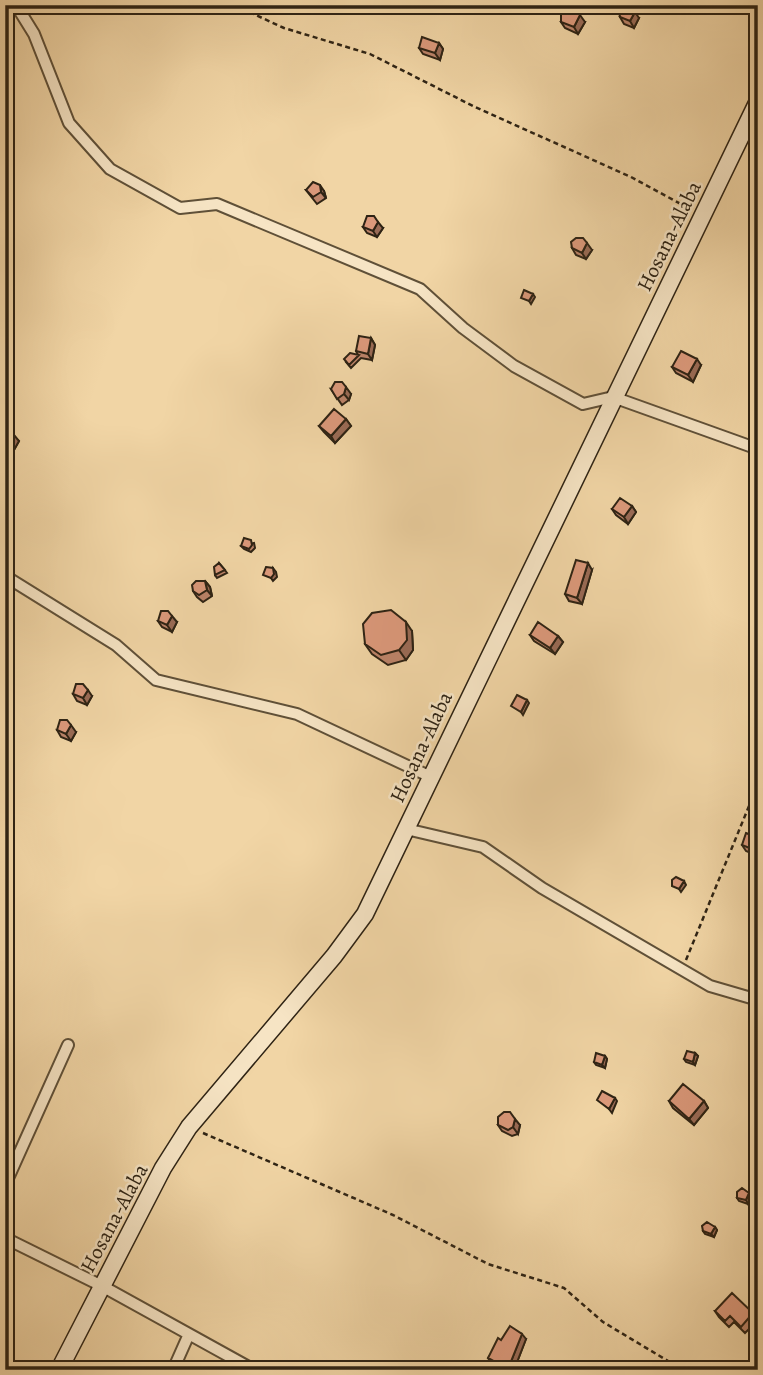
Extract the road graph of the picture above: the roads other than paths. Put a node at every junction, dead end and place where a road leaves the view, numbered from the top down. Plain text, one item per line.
1 (16, 5) edge
2 (758, 101) edge
3 (613, 397) junction
4 (758, 449) edge
5 (5, 576) edge
6 (431, 776) junction
7 (407, 829) junction
8 (758, 1000) edge
9 (68, 1045) dead end
10 (5, 1185) edge
11 (5, 1238) edge
12 (102, 1286) junction
13 (188, 1334) junction
14 (59, 1370) edge
15 (173, 1370) edge
16 (254, 1370) edge

1 - 3 street
2 - 3 main road, Hosana-Alaba
3 - 4 street
3 - 6 main road, Hosana-Alaba
5 - 6 street
6 - 7 main road, Hosana-Alaba
7 - 8 street
7 - 12 main road, Hosana-Alaba
9 - 10 street
11 - 12 street
12 - 13 street
12 - 14 main road, Hosana-Alaba
13 - 15 street
13 - 16 street

